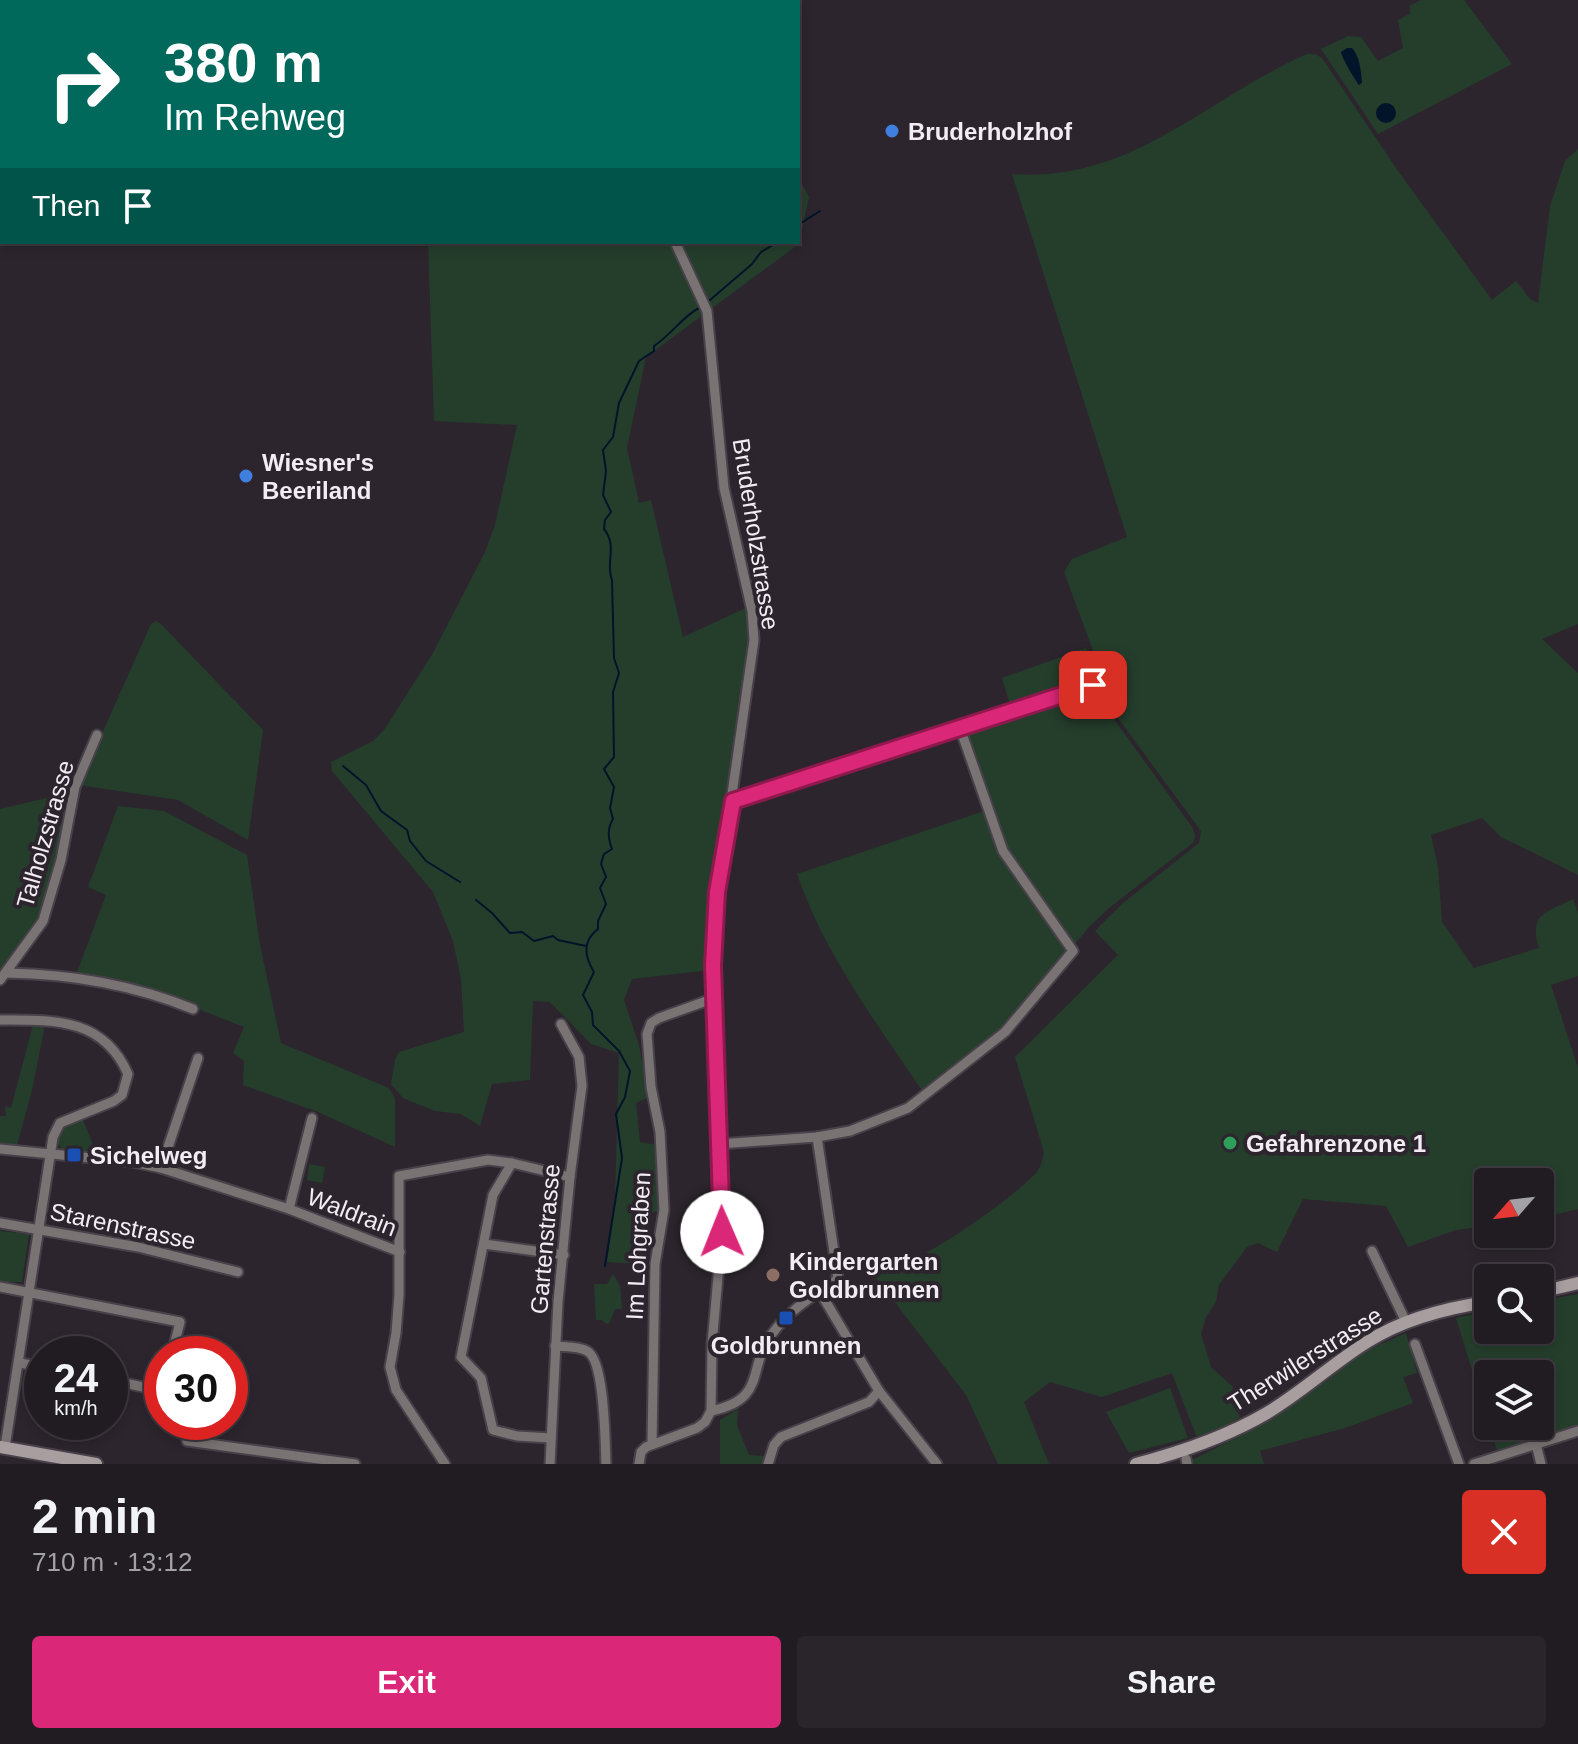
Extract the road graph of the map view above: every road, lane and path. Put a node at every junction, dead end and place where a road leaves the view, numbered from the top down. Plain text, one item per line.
1 (676, 244) edge
2 (1093, 685) dead end
3 (960, 728) junction
4 (97, 735) dead end
5 (733, 801) junction
6 (3, 977) edge
7 (712, 999) junction
8 (193, 1009) dead end
9 (0, 1020) edge
10 (561, 1024) dead end
11 (198, 1058) dead end
12 (312, 1118) dead end
13 (817, 1137) junction
14 (719, 1144) junction
15 (0, 1149) edge
16 (50, 1152) junction
17 (512, 1163) junction
18 (161, 1168) junction
19 (570, 1177) junction
20 (289, 1209) junction
21 (0, 1223) edge
22 (38, 1228) junction
23 (484, 1244) junction
24 (1372, 1251) dead end
25 (400, 1252) junction
26 (564, 1255) junction
27 (238, 1272) dead end
28 (1578, 1283) edge
29 (0, 1287) edge
30 (1554, 1289) edge
31 (29, 1291) junction
32 (820, 1292) junction
33 (1474, 1305) edge
34 (1406, 1322) junction
35 (176, 1336) edge
36 (1415, 1344) dead end
37 (555, 1346) junction
38 (20, 1363) junction
39 (24, 1364) edge
40 (879, 1391) junction
41 (711, 1411) junction
42 (1578, 1431) edge
43 (551, 1438) junction
44 (187, 1440) edge
45 (652, 1444) junction
46 (1536, 1444) junction
47 (3, 1447) edge
48 (96, 1464) edge
49 (355, 1464) edge
50 (445, 1464) edge
51 (550, 1464) edge
52 (606, 1464) edge
53 (639, 1464) edge
54 (768, 1464) edge
55 (937, 1464) edge
56 (1136, 1464) edge
57 (1459, 1464) edge
58 (1474, 1464) edge
59 (1541, 1464) edge

1 - 5 street, Bruderholzstrasse
2 - 3 street
3 - 5 street
3 - 13 street
4 - 6 street, Talholzstrasse
5 - 7 street, Bruderholzstrasse
6 - 8 street
7 - 14 street, Bruderholzstrasse
7 - 45 street, Im Lohgraben
9 - 16 street
10 - 19 street, Gartenstrasse
11 - 18 street
12 - 20 street
13 - 14 street
13 - 32 street
14 - 41 street, Bruderholzstrasse
15 - 16 street, Waldrain
16 - 18 street, Waldrain
16 - 22 street
17 - 19 street
17 - 23 street
17 - 25 street
18 - 20 street, Waldrain
19 - 26 street, Gartenstrasse
20 - 25 street, Waldrain
21 - 22 street, Starenstrasse
22 - 27 street, Starenstrasse
22 - 31 street
23 - 26 street
23 - 43 street
24 - 34 street, Therwilerstrasse
25 - 50 street
26 - 37 street, Gartenstrasse
28 - 30 main road
29 - 31 street
31 - 35 street
31 - 38 street
32 - 40 street
32 - 41 street
33 - 34 main road, Therwilerstrasse
34 - 56 main road, Therwilerstrasse
36 - 57 street
37 - 43 street, Gartenstrasse
37 - 52 street
38 - 39 street
38 - 47 street
40 - 54 street
40 - 55 street
41 - 45 street
42 - 46 street
43 - 51 street, Gartenstrasse
44 - 49 street
45 - 53 street
46 - 58 street
46 - 59 street
47 - 48 main road

